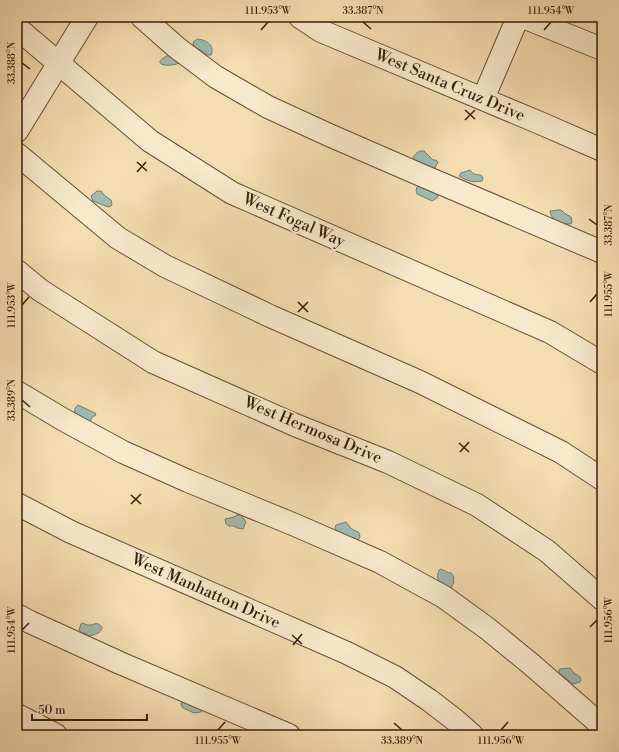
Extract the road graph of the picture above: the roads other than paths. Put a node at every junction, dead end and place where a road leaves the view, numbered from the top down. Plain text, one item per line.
1 (87, 17) edge
2 (142, 17) edge
3 (300, 17) edge
4 (518, 17) edge
5 (523, 17) edge
6 (17, 28) edge
7 (602, 49) edge
8 (58, 64) junction
9 (483, 99) junction
10 (17, 131) edge
11 (601, 146) edge
12 (17, 154) edge
13 (602, 252) edge
14 (17, 271) edge
15 (602, 363) edge
16 (17, 392) edge
17 (602, 480) edge
18 (17, 504) edge
19 (602, 599) edge
20 (17, 615) edge
21 (17, 715) edge
22 (602, 726) edge
23 (56, 735) edge
24 (289, 735) edge
25 (472, 735) edge

1 - 8 street
2 - 13 street
3 - 9 street, West Santa Cruz Drive
4 - 9 street
5 - 7 street
6 - 8 street, West Fogal Way
8 - 10 street
8 - 15 street, West Fogal Way
9 - 11 street, West Santa Cruz Drive
12 - 17 street
14 - 19 street, West Hermosa Drive
16 - 22 street
18 - 25 street, West Manhatton Drive
20 - 24 street
21 - 23 street

